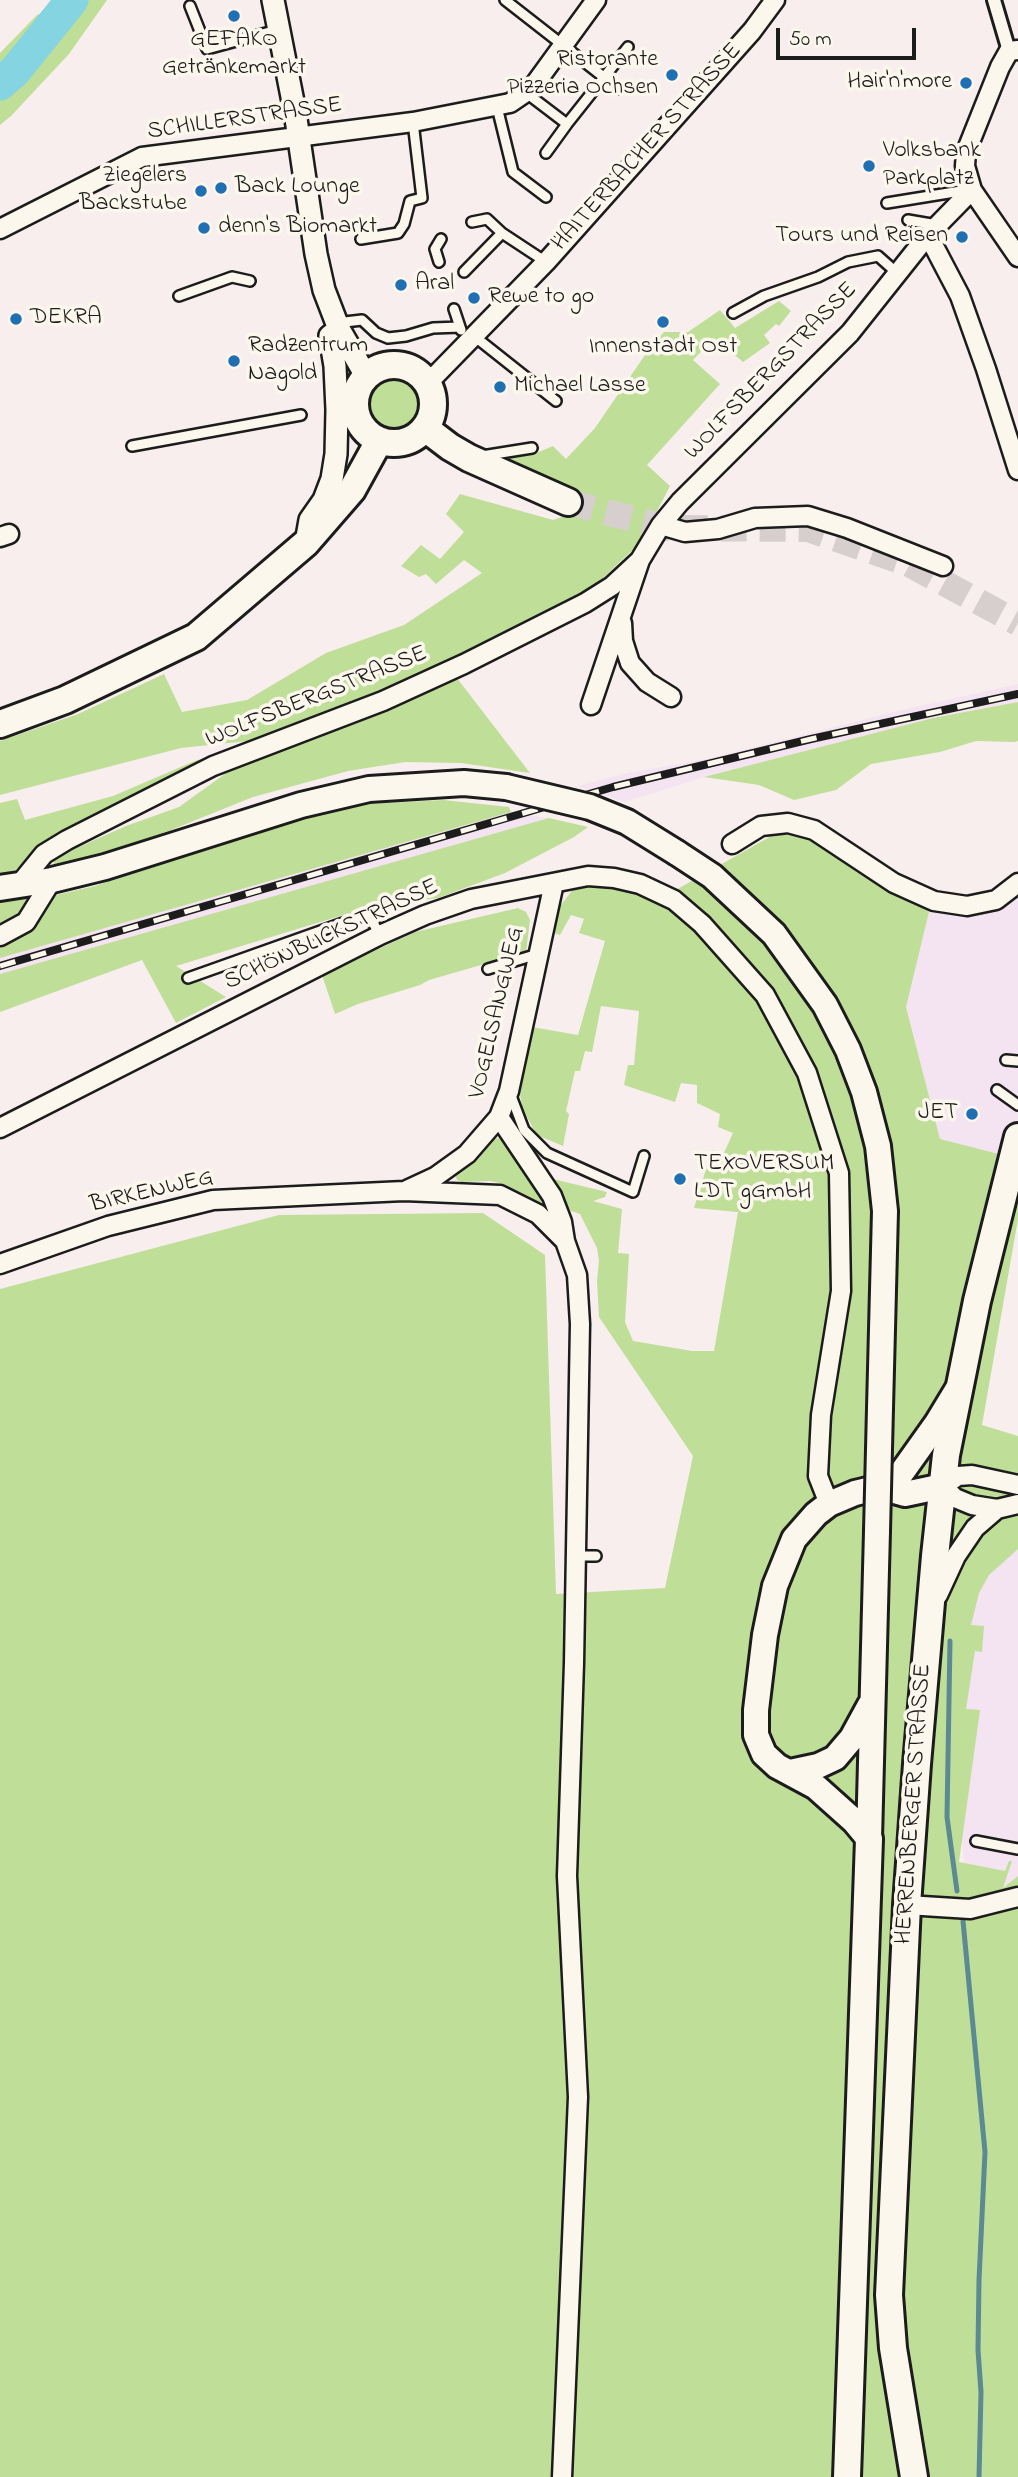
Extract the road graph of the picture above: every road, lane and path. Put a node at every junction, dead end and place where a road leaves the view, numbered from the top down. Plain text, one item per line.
1 (273, 0) edge
2 (505, 0) edge
3 (596, 0) edge
4 (775, 0) edge
5 (994, 0) edge
6 (190, 6) dead end
7 (279, 30) junction
8 (562, 46) junction
9 (628, 47) dead end
10 (1014, 51) edge
11 (605, 78) junction
12 (619, 89) dead end
13 (511, 101) junction
14 (413, 122) junction
15 (568, 124) junction
16 (298, 137) junction
17 (546, 153) dead end
18 (972, 190) junction
19 (546, 198) dead end
20 (887, 203) dead end
21 (908, 220) dead end
22 (472, 222) dead end
23 (0, 229) edge
24 (933, 230) junction
25 (502, 233) junction
26 (361, 239) dead end
27 (441, 239) dead end
28 (1018, 256) edge
29 (439, 262) dead end
30 (547, 262) junction
31 (464, 272) dead end
32 (897, 273) junction
33 (250, 281) dead end
34 (179, 296) dead end
35 (454, 309) dead end
36 (733, 313) dead end
37 (338, 326) junction
38 (467, 336) junction
39 (366, 376) junction
40 (428, 383) junction
41 (556, 401) dead end
42 (301, 415) dead end
43 (425, 428) junction
44 (379, 441) junction
45 (132, 446) dead end
46 (532, 448) dead end
47 (469, 458) junction
48 (1018, 470) edge
49 (568, 502) tunnel mouth
50 (661, 525) junction
51 (306, 543) junction
52 (640, 560) junction
53 (943, 566) dead end
54 (622, 616) junction
55 (671, 697) dead end
56 (591, 705) dead end
57 (0, 724) edge
58 (732, 844) dead end
59 (52, 880) junction
60 (554, 883) junction
61 (1018, 883) edge
62 (9, 887) edge
63 (380, 935) junction
64 (0, 936) edge
65 (538, 954) junction
66 (488, 969) dead end
67 (188, 978) dead end
68 (1006, 1060) dead end
69 (1018, 1061) edge
70 (998, 1090) dead end
71 (509, 1091) junction
72 (1018, 1105) edge
73 (499, 1117) junction
74 (0, 1128) edge
75 (1016, 1154) edge
76 (644, 1156) dead end
77 (404, 1192) junction
78 (565, 1241) junction
79 (0, 1264) edge
80 (960, 1385) junction
81 (890, 1481) junction
82 (1018, 1485) edge
83 (943, 1486) junction
84 (829, 1504) junction
85 (1018, 1504) edge
86 (997, 1509) junction
87 (575, 1556) junction
88 (596, 1556) dead end
89 (930, 1615) junction
90 (872, 1701) junction
91 (790, 1772) junction
92 (869, 1839) junction
93 (976, 1841) dead end
94 (1018, 1849) edge
95 (1018, 1897) edge
96 (907, 1905) junction
97 (562, 2477) edge
98 (847, 2477) edge
99 (915, 2477) edge

1 - 7 street
2 - 8 lane
3 - 8 street
4 - 30 street, HAITERBACHER STRASSE
5 - 10 street
6 - 7 lane
7 - 16 street
8 - 11 lane
8 - 13 street
9 - 11 lane
10 - 18 street
11 - 12 lane
11 - 15 lane
13 - 14 street, SCHILLERSTRASSE
13 - 15 lane
13 - 19 lane
14 - 16 street, SCHILLERSTRASSE
14 - 26 lane
15 - 17 lane
16 - 23 street, SCHILLERSTRASSE
16 - 37 street
18 - 20 lane
18 - 24 street, WOLFSBERGSTRASSE
18 - 28 street
21 - 24 lane
22 - 25 lane
24 - 32 street, WOLFSBERGSTRASSE
24 - 48 street
25 - 30 lane
25 - 31 lane
27 - 29 lane
30 - 38 street, HAITERBACHER STRASSE
32 - 36 lane
32 - 50 street, WOLFSBERGSTRASSE
33 - 34 lane
35 - 38 lane
37 - 38 lane
37 - 39 street
37 - 51 street
38 - 40 street, HAITERBACHER STRASSE
38 - 41 lane
39 - 40 main road
39 - 44 main road
40 - 43 main road
42 - 45 lane
43 - 44 main road
43 - 47 main road
44 - 51 main road
46 - 47 lane
47 - 49 main road
50 - 52 street, WOLFSBERGSTRASSE
50 - 53 street
51 - 57 main road
52 - 54 street, WOLFSBERGSTRASSE
52 - 62 street, WOLFSBERGSTRASSE
54 - 55 street, WOLFSBERGSTRASSE
54 - 56 street, WOLFSBERGSTRASSE
58 - 61 street
59 - 62 main road, HERRENBERGER STRASSE
59 - 64 street
59 - 90 main road, HERRENBERGER STRASSE, bridge
60 - 63 street, SCHÖNBLICKSTRASSE
60 - 65 street, VOGELSANGWEG
60 - 84 street, SCHÖNBLICKSTRASSE
63 - 67 lane
63 - 74 street, SCHÖNBLICKSTRASSE
65 - 66 lane
65 - 71 street, VOGELSANGWEG
68 - 69 lane
70 - 72 lane
71 - 73 street, VOGELSANGWEG
71 - 76 lane
73 - 77 street, VOGELSANGWEG
73 - 78 street
75 - 80 main road, HERRENBERGER STRASSE
77 - 78 street, BIRKENWEG
77 - 79 street, BIRKENWEG
78 - 87 street
80 - 81 main road
80 - 83 main road, HERRENBERGER STRASSE
81 - 83 main road
81 - 84 main road
82 - 83 street
83 - 86 street
83 - 89 main road, HERRENBERGER STRASSE
84 - 91 main road
85 - 86 street
86 - 89 street
87 - 88 lane
87 - 97 street
89 - 96 main road, HERRENBERGER STRASSE
90 - 91 main road
90 - 92 main road, HERRENBERGER STRASSE
91 - 92 main road
92 - 98 main road, HERRENBERGER STRASSE
93 - 94 lane
95 - 96 street
96 - 99 main road, HERRENBERGER STRASSE

